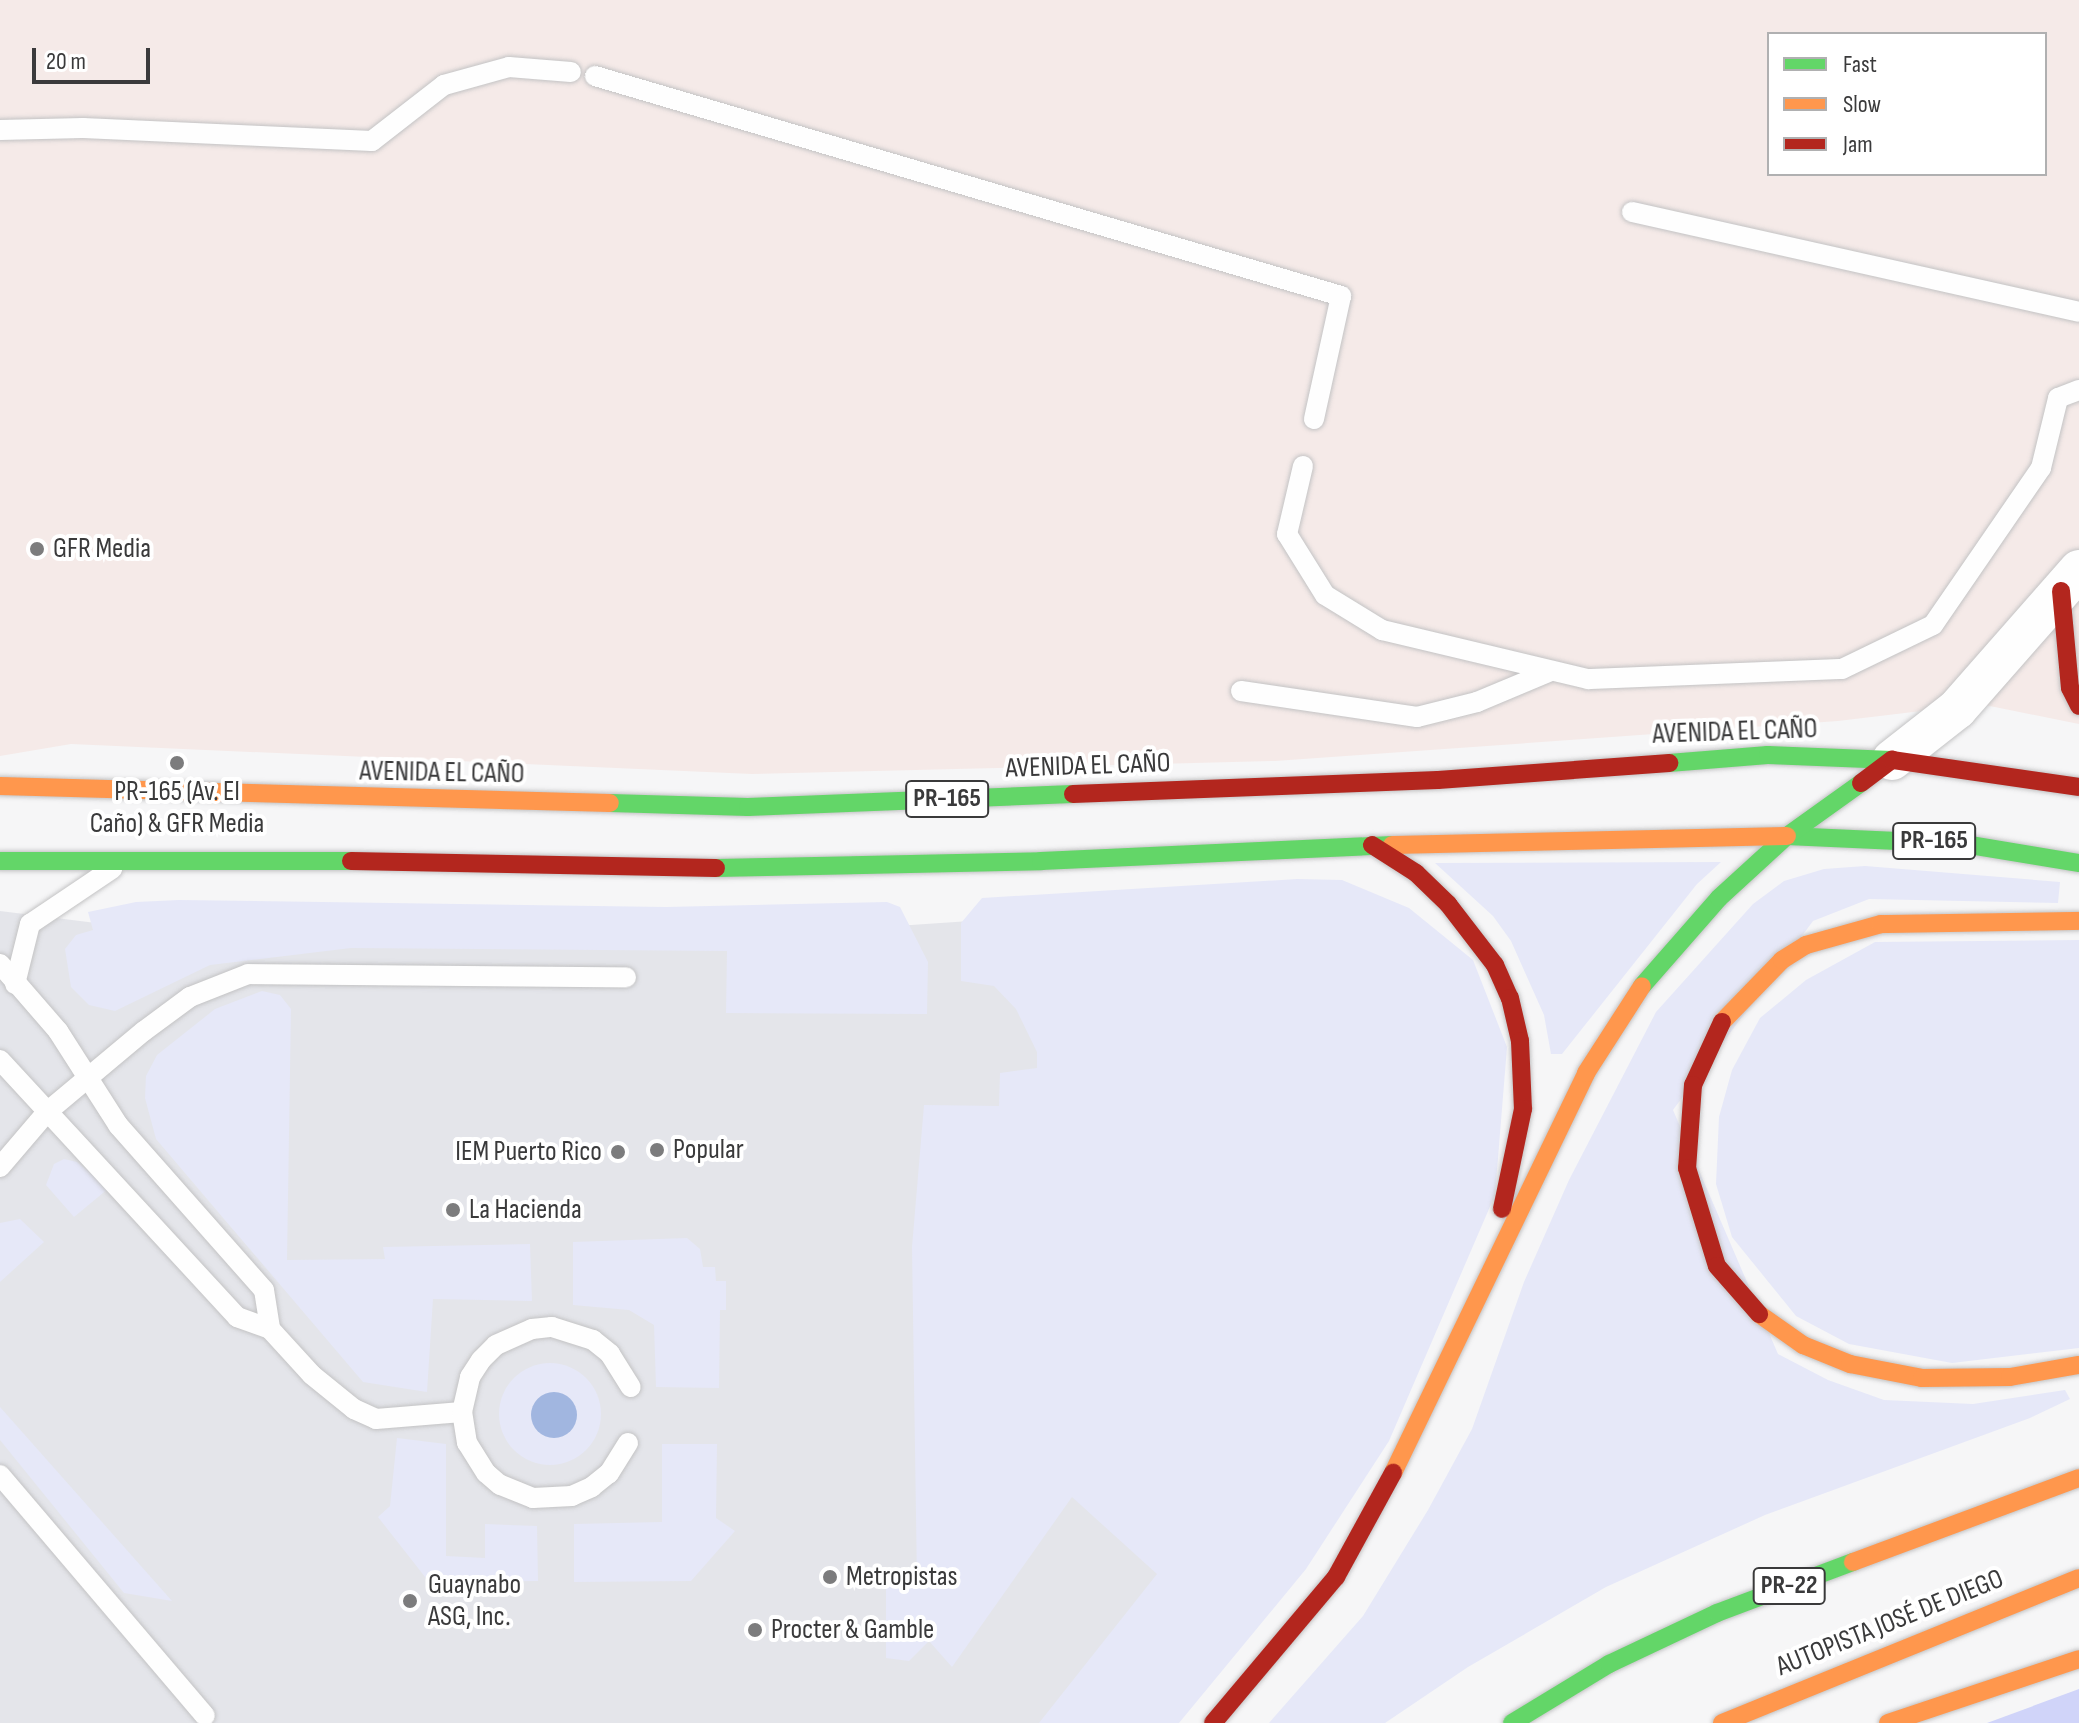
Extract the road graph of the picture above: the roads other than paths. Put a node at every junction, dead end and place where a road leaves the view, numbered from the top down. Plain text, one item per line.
1 (571, 72) dead end
2 (595, 76) dead end
3 (0, 130) edge
4 (1632, 212) dead end
5 (2079, 312) edge
6 (2079, 390) edge
7 (1314, 419) dead end
8 (1303, 466) dead end
9 (2070, 580) edge
10 (1551, 671) junction
11 (1241, 691) dead end
12 (2079, 706) edge
13 (1892, 760) junction
14 (0, 786) edge
15 (2079, 787) edge
16 (1787, 836) junction
17 (1372, 845) junction
18 (132, 858) junction
19 (0, 861) edge
20 (2079, 863) edge
21 (2079, 921) edge
22 (0, 964) edge
23 (626, 977) dead end
24 (15, 984) junction
25 (0, 1060) edge
26 (88, 1077) junction
27 (47, 1112) junction
28 (0, 1167) edge
29 (1488, 1274) junction
30 (270, 1329) junction
31 (2079, 1365) edge
32 (631, 1387) dead end
33 (462, 1412) junction
34 (628, 1443) dead end
35 (0, 1475) edge
36 (2079, 1478) edge
37 (2079, 1578) edge
38 (2079, 1659) edge
39 (205, 1716) dead end
40 (1213, 1723) edge
41 (1512, 1723) edge
42 (1722, 1723) edge
43 (1888, 1723) edge

1 - 3 lane
2 - 7 lane
4 - 5 lane
6 - 10 lane
8 - 10 lane
9 - 12 main road
9 - 13 street
10 - 11 lane
13 - 14 main road, AVENIDA EL CAÑO / PR-165
13 - 15 main road, AVENIDA EL CAÑO / PR-165
13 - 16 main road
16 - 17 main road, PR-165
16 - 20 main road, PR-165
16 - 29 main road
17 - 18 main road, PR-165
17 - 29 main road
18 - 19 main road, PR-165
18 - 24 lane
21 - 31 main road
22 - 24 lane
23 - 26 lane
24 - 26 lane
25 - 27 lane
26 - 27 lane
26 - 30 lane
27 - 28 lane
27 - 30 lane
29 - 40 main road
30 - 33 lane
32 - 33 lane
33 - 34 lane
35 - 39 lane
36 - 41 main road, PR-22
37 - 42 main road, AUTOPISTA JOSÉ DE DIEGO
38 - 43 main road

